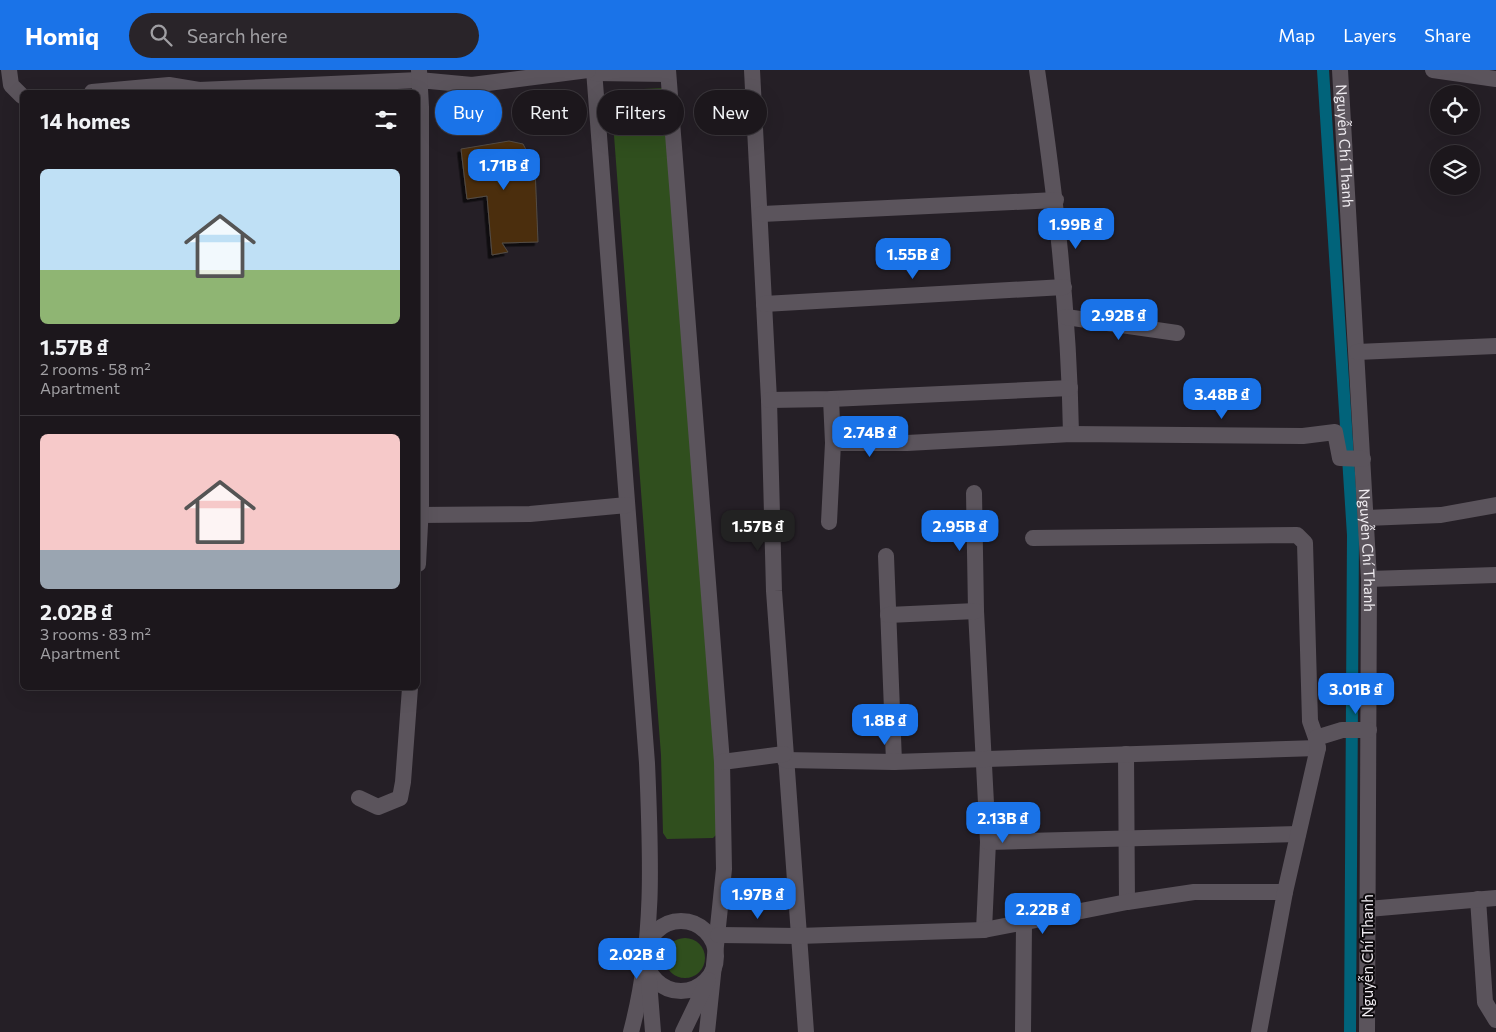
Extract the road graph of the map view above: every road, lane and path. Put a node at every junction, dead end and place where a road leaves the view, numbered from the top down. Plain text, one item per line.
1 (9, 70) edge
2 (752, 70) edge
3 (1037, 70) edge
4 (1340, 70) edge
5 (1433, 70) edge
6 (592, 71) edge
7 (668, 72) edge
8 (419, 75) edge
9 (170, 77) edge
10 (1496, 79) edge
11 (102, 90) edge
12 (419, 90) edge
13 (20, 94) edge
14 (1056, 200) junction
15 (761, 214) junction
16 (1064, 287) junction
17 (764, 304) junction
18 (1066, 317) junction
19 (1178, 334) dead end
20 (1496, 346) edge
21 (1357, 352) junction
22 (1070, 388) junction
23 (831, 399) junction
24 (769, 400) junction
25 (1071, 434) junction
26 (833, 443) junction
27 (1354, 458) junction
28 (974, 493) dead end
29 (627, 505) junction
30 (1496, 505) edge
31 (420, 515) edge
32 (1366, 518) junction
33 (829, 522) dead end
34 (1034, 538) dead end
35 (886, 556) dead end
36 (1496, 575) edge
37 (1369, 579) junction
38 (976, 611) junction
39 (888, 615) junction
40 (410, 690) edge
41 (1369, 730) junction
42 (1317, 743) junction
43 (1126, 754) junction
44 (784, 757) junction
45 (985, 758) junction
46 (722, 762) junction
47 (894, 762) junction
48 (359, 798) dead end
49 (1298, 834) junction
50 (1126, 838) junction
51 (988, 842) junction
52 (1286, 892) junction
53 (1496, 898) edge
54 (1478, 899) junction
55 (1127, 902) junction
56 (1368, 909) junction
57 (1024, 923) junction
58 (984, 930) junction
59 (718, 935) junction
60 (798, 936) junction
61 (647, 961) junction
62 (714, 967) junction
63 (1496, 1020) edge
64 (631, 1032) edge
65 (653, 1032) edge
66 (683, 1032) edge
67 (707, 1032) edge
68 (806, 1032) edge
69 (1023, 1032) edge
70 (1259, 1032) edge
71 (1367, 1032) edge

1 - 13 street
2 - 15 street
3 - 14 street
4 - 21 street, Nguyễn Chí Thanh
5 - 10 street
6 - 7 street
6 - 8 street
6 - 29 street
7 - 46 street
8 - 9 street
8 - 12 street
9 - 11 street
14 - 15 street
14 - 16 street
15 - 17 street
16 - 17 street
16 - 18 street
17 - 24 street
18 - 19 street
18 - 22 street
20 - 21 street
21 - 27 street, Nguyễn Chí Thanh
22 - 23 street
22 - 25 street
23 - 24 street
23 - 26 street
24 - 44 street
25 - 26 street
25 - 27 street
26 - 33 street
27 - 32 street, Nguyễn Chí Thanh
28 - 38 street
29 - 31 street
29 - 61 street
30 - 32 street
32 - 37 street, Nguyễn Chí Thanh
34 - 42 street
35 - 39 street
36 - 37 street
37 - 41 street, Nguyễn Chí Thanh
38 - 39 street
38 - 45 street
39 - 47 street
40 - 48 street
41 - 42 street
41 - 56 street, Nguyễn Chí Thanh
42 - 43 street
42 - 49 street
43 - 45 street
43 - 50 street
44 - 46 street
44 - 47 street
44 - 60 street
45 - 47 street
45 - 51 street
46 - 59 street
49 - 50 street
49 - 52 street
50 - 51 street
50 - 55 street
51 - 58 street
52 - 55 street
52 - 70 street
53 - 54 street
54 - 56 street
54 - 63 street
55 - 57 street
56 - 71 street, Nguyễn Chí Thanh
57 - 58 street
57 - 69 street
58 - 60 street
59 - 60 street
59 - 62 street
60 - 68 street
61 - 62 street
61 - 62 street
61 - 64 street
61 - 65 street
62 - 66 street
62 - 67 street

